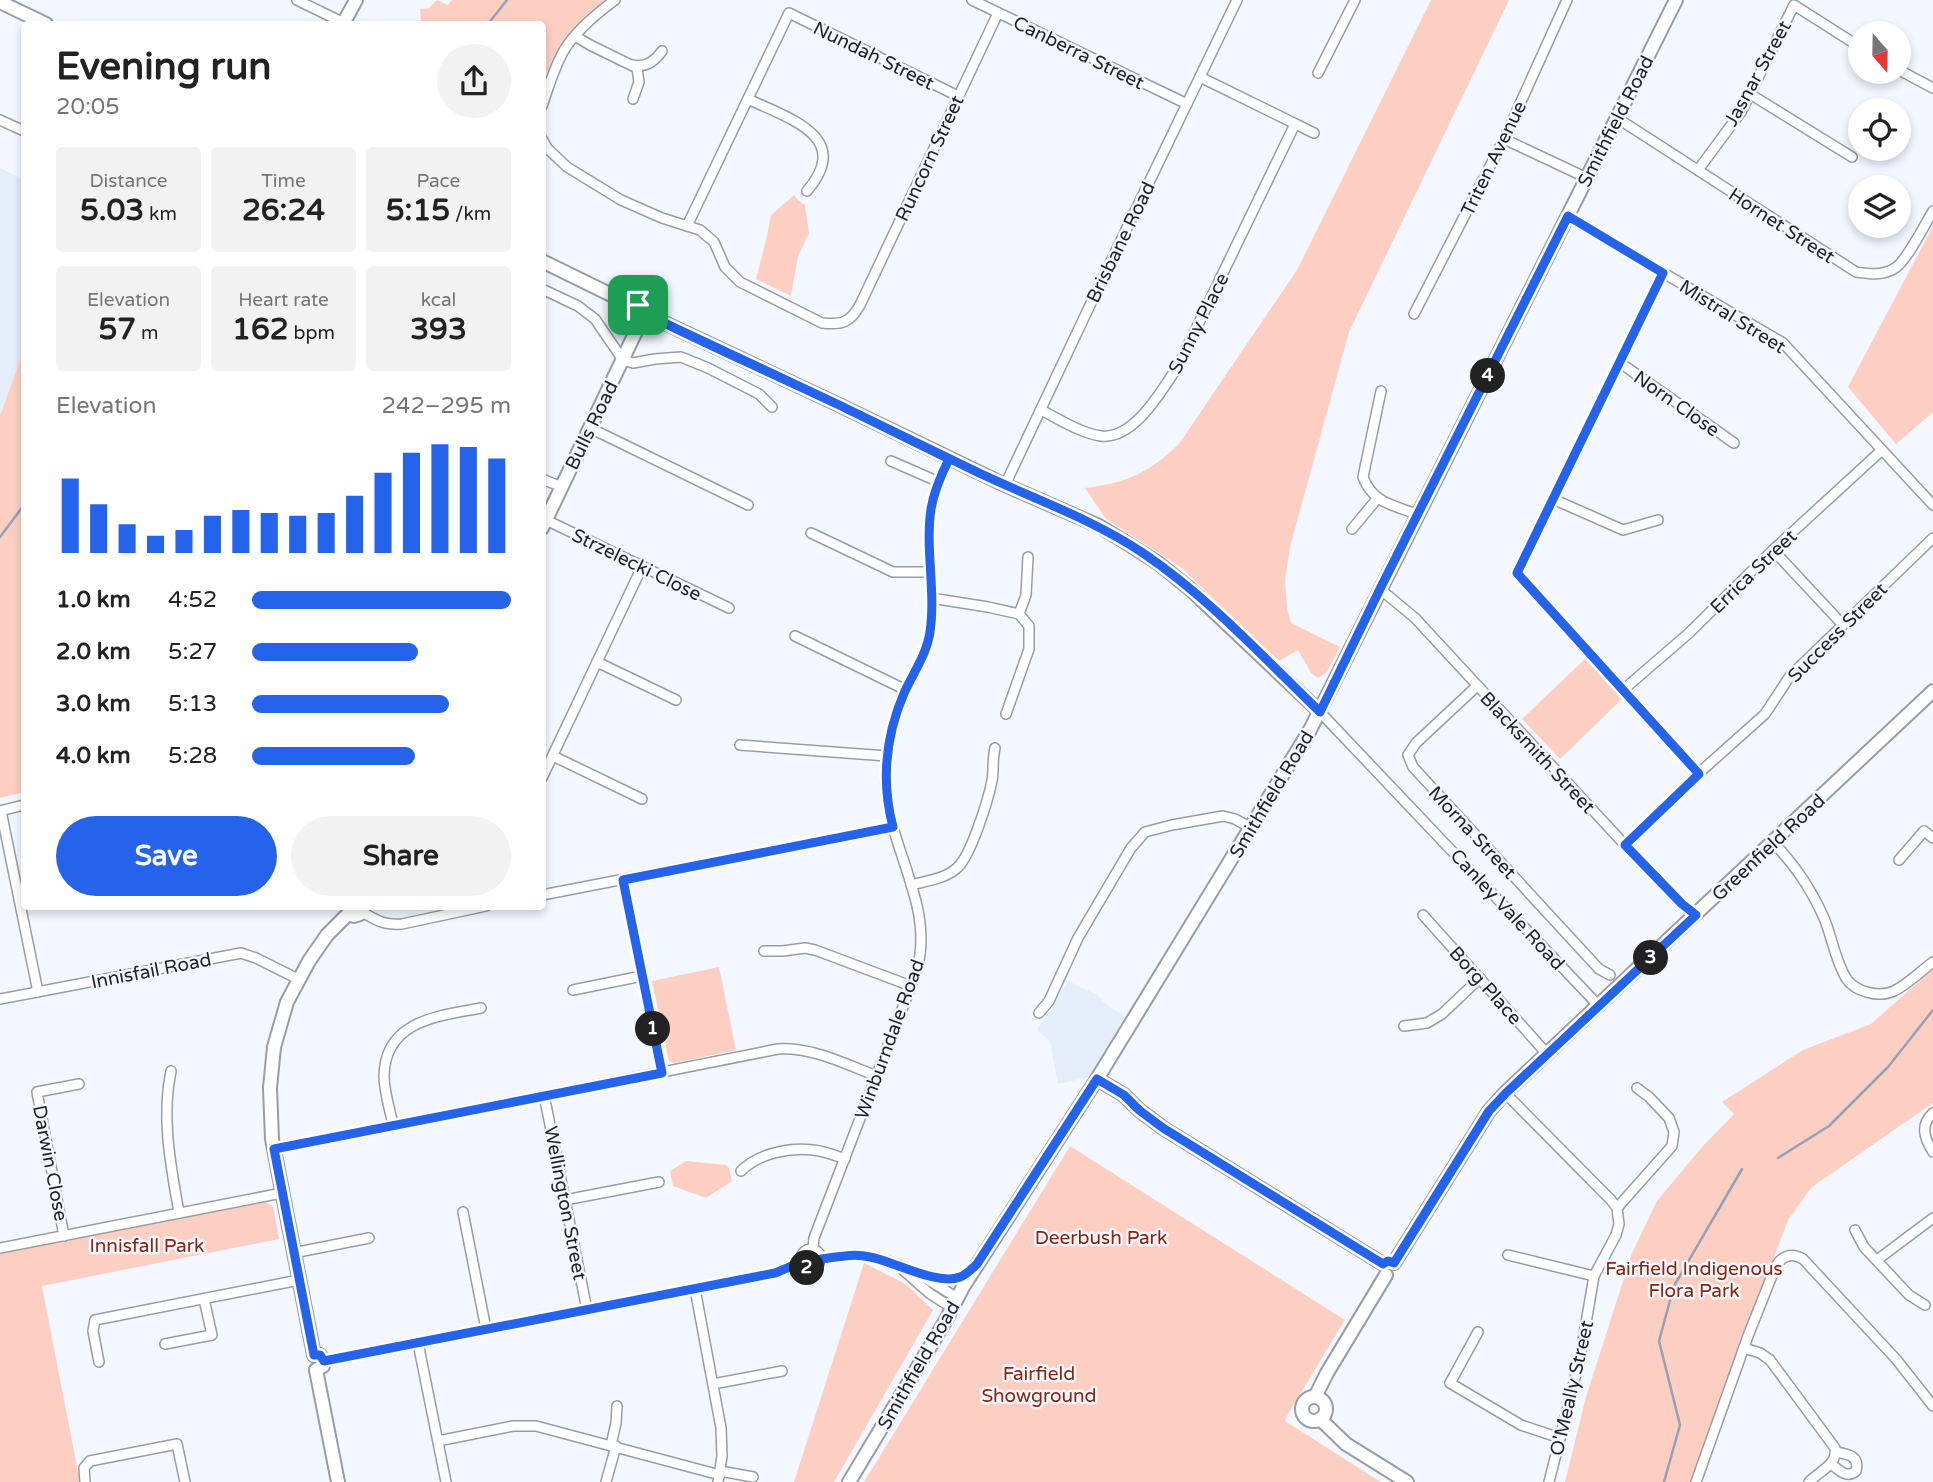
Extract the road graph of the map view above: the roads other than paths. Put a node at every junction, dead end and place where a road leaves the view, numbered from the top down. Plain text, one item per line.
1 (296, 0) edge
2 (356, 0) edge
3 (615, 0) edge
4 (972, 0) edge
5 (1237, 0) edge
6 (1355, 0) edge
7 (1567, 0) edge
8 (1676, 0) edge
9 (0, 2) edge
10 (998, 13) junction
11 (40, 21) edge
12 (337, 21) edge
13 (345, 21) edge
14 (575, 36) junction
15 (1848, 39) edge
16 (662, 51) dead end
17 (633, 65) junction
18 (1318, 73) dead end
19 (1911, 76) edge
20 (1200, 78) junction
21 (1933, 88) edge
22 (1750, 94) junction
23 (546, 96) edge
24 (958, 96) junction
25 (633, 99) dead end
26 (748, 99) junction
27 (1187, 104) junction
28 (1617, 118) junction
29 (0, 120) edge
30 (1295, 124) junction
31 (21, 130) edge
32 (1314, 133) dead end
33 (1504, 139) junction
34 (546, 146) edge
35 (1848, 155) edge
36 (1698, 170) junction
37 (1587, 178) junction
38 (807, 191) dead end
39 (1933, 211) edge
40 (1568, 216) junction
41 (687, 226) junction
42 (546, 263) edge
43 (1663, 273) junction
44 (546, 291) edge
45 (636, 307) junction
46 (1414, 314) dead end
47 (654, 318) junction
48 (640, 323) junction
49 (623, 360) junction
50 (1619, 362) junction
51 (1381, 391) dead end
52 (772, 407) dead end
53 (1041, 410) junction
54 (590, 428) junction
55 (1734, 443) dead end
56 (1882, 450) junction
57 (949, 459) junction
58 (891, 461) dead end
59 (546, 481) edge
60 (939, 482) junction
61 (1005, 485) junction
62 (562, 487) junction
63 (1377, 499) junction
64 (1553, 499) junction
65 (748, 505) dead end
66 (1933, 505) edge
67 (1419, 515) junction
68 (546, 520) edge
69 (1658, 520) dead end
70 (546, 525) edge
71 (1352, 529) dead end
72 (811, 533) dead end
73 (1933, 538) edge
74 (1773, 550) junction
75 (1028, 557) dead end
76 (642, 567) junction
77 (931, 572) junction
78 (1380, 589) junction
79 (931, 598) junction
80 (729, 608) dead end
81 (1019, 614) junction
82 (1843, 625) junction
83 (795, 636) dead end
84 (597, 662) junction
85 (1477, 686) junction
86 (906, 690) junction
87 (1623, 690) junction
88 (1933, 691) edge
89 (676, 700) dead end
90 (1320, 712) junction
91 (1006, 714) dead end
92 (740, 745) dead end
93 (995, 748) dead end
94 (553, 756) junction
95 (887, 756) junction
96 (546, 770) edge
97 (1699, 774) junction
98 (642, 799) dead end
99 (21, 806) edge
100 (1, 811) edge
101 (893, 827) junction
102 (1251, 828) junction
103 (1933, 838) edge
104 (1773, 842) junction
105 (1625, 845) junction
106 (1899, 860) dead end
107 (623, 880) junction
108 (911, 884) junction
109 (546, 894) edge
110 (21, 909) edge
111 (21, 910) edge
112 (355, 910) edge
113 (466, 910) edge
114 (1423, 915) dead end
115 (1696, 915) junction
116 (764, 951) dead end
117 (1933, 962) edge
118 (1610, 975) dead end
119 (642, 976) junction
120 (1480, 978) junction
121 (298, 979) junction
122 (911, 986) junction
123 (573, 990) dead end
124 (38, 992) junction
125 (0, 999) edge
126 (1598, 1005) junction
127 (481, 1008) dead end
128 (1039, 1013) dead end
129 (1404, 1026) dead end
130 (1548, 1055) junction
131 (171, 1071) dead end
132 (662, 1073) junction
133 (877, 1076) junction
134 (1097, 1079) junction
135 (79, 1084) dead end
136 (1637, 1088) dead end
137 (1506, 1093) junction
138 (544, 1096) junction
139 (1933, 1113) edge
140 (393, 1125) junction
141 (274, 1149) junction
142 (1933, 1152) edge
143 (845, 1159) junction
144 (741, 1171) dead end
145 (659, 1182) dead end
146 (282, 1193) junction
147 (565, 1200) junction
148 (1617, 1208) junction
149 (463, 1212) dead end
150 (179, 1213) junction
151 (1933, 1217) edge
152 (1855, 1230) dead end
153 (64, 1236) junction
154 (369, 1238) dead end
155 (0, 1248) edge
156 (813, 1249) junction
157 (293, 1253) junction
158 (1508, 1255) dead end
159 (821, 1259) junction
160 (1877, 1259) junction
161 (802, 1262) junction
162 (977, 1264) junction
163 (899, 1266) junction
164 (1388, 1267) junction
165 (915, 1272) junction
166 (1594, 1276) junction
167 (299, 1280) junction
168 (695, 1289) junction
169 (204, 1299) junction
170 (955, 1303) junction
171 (1926, 1304) dead end
172 (587, 1310) junction
173 (486, 1329) junction
174 (1478, 1332) dead end
175 (418, 1343) junction
176 (164, 1345) dead end
177 (1744, 1348) junction
178 (99, 1362) dead end
179 (318, 1362) junction
180 (782, 1371) dead end
181 (713, 1384) junction
182 (1315, 1397) junction
183 (617, 1405) dead end
184 (1933, 1406) edge
185 (1320, 1419) junction
186 (1560, 1438) junction
187 (438, 1441) junction
188 (613, 1446) junction
189 (1836, 1452) junction
190 (1831, 1464) junction
191 (719, 1476) edge
192 (752, 1477) dead end
193 (85, 1482) edge
194 (185, 1482) edge
195 (338, 1482) edge
196 (446, 1482) edge
197 (606, 1482) edge
198 (849, 1482) edge
199 (1407, 1482) edge
200 (1549, 1482) edge
201 (1696, 1482) edge
202 (1809, 1482) edge

1 - 12 street
2 - 13 main road
3 - 14 street
4 - 10 street, Canberra Street
5 - 20 street, Brisbane Road
6 - 18 street
7 - 33 street, Triten Avenue
8 - 28 main road, Smithfield Road
9 - 11 main road
10 - 24 street, Runcorn Street
10 - 27 street, Canberra Street
14 - 17 street
14 - 23 street
15 - 22 street, Jasnar Street
16 - 17 street
17 - 25 street
19 - 21 street
20 - 27 street, Brisbane Road
20 - 30 street
22 - 35 street
22 - 36 street, Jasnar Street
24 - 26 street, Nundah Street
24 - 41 street, Runcorn Street
26 - 38 street
26 - 41 street
27 - 53 street, Brisbane Road
28 - 36 street, Hornet Street
28 - 37 main road, Smithfield Road
29 - 31 street
30 - 32 street
30 - 53 street, Sunny Place
33 - 37 street
33 - 46 street, Triten Avenue
34 - 41 street
36 - 39 street, Hornet Street
37 - 40 main road, Smithfield Road
40 - 43 street, Mistral Street
40 - 67 main road, Smithfield Road
42 - 45 main road
43 - 50 street
43 - 56 street, Mistral Street
44 - 49 street
45 - 47 main road
45 - 48 main road
47 - 48 main road
47 - 57 main road
48 - 49 main road, Bulls Road
49 - 52 street
49 - 54 main road, Bulls Road
50 - 55 street, Norn Close
50 - 64 street
51 - 63 street
53 - 61 street, Brisbane Road
54 - 62 main road, Bulls Road
54 - 65 street
56 - 66 street, Mistral Street
56 - 74 street, Errica Street
57 - 60 street, Winburndale Road
57 - 61 main road
58 - 60 street
59 - 62 street
60 - 77 street, Winburndale Road
61 - 90 main road
62 - 68 main road, Bulls Road
63 - 67 street
63 - 71 street
64 - 69 street
64 - 87 street
67 - 78 main road, Smithfield Road
70 - 76 street, Strzelecki Close
72 - 77 street
73 - 82 street, Success Street
74 - 82 street
74 - 87 street, Errica Street
75 - 81 street
76 - 80 street, Strzelecki Close
76 - 84 street
77 - 79 street, Winburndale Road
78 - 85 street, Blacksmith Street
78 - 90 main road, Smithfield Road
79 - 81 street
79 - 86 street, Winburndale Road
81 - 91 street
82 - 97 street, Success Street
83 - 86 street
84 - 89 street
84 - 94 street
85 - 105 street, Blacksmith Street
85 - 118 street, Morna Street
86 - 95 street, Winburndale Road
87 - 97 street
88 - 104 main road, Greenfield Road
90 - 102 main road, Smithfield Road
90 - 126 street, Canley Vale Road
92 - 95 street
93 - 108 street
94 - 96 street
94 - 98 street
95 - 101 street, Winburndale Road
97 - 105 street, Success Street
99 - 100 street
100 - 110 street
101 - 107 street
101 - 108 street, Winburndale Road
102 - 128 street
102 - 134 main road, Smithfield Road
103 - 106 street
104 - 115 main road, Greenfield Road
104 - 117 street
105 - 115 street, Blacksmith Street
107 - 109 street
107 - 119 street
108 - 122 street, Winburndale Road
111 - 124 street
112 - 113 street
112 - 121 main road
114 - 120 street, Borg Place
115 - 126 main road, Greenfield Road
116 - 122 street
119 - 123 street
119 - 132 street
120 - 129 street
120 - 130 street, Borg Place
121 - 124 street, Innisfail Road
121 - 141 main road
122 - 133 street, Winburndale Road
124 - 125 street, Innisfail Road
126 - 130 main road, Greenfield Road
127 - 140 street
130 - 137 main road, Greenfield Road
131 - 150 street
132 - 133 street
132 - 138 street
133 - 143 street, Winburndale Road
134 - 162 main road, Smithfield Road
134 - 164 main road
135 - 153 street, Darwin Close
136 - 148 street
137 - 148 street
137 - 164 main road, Greenfield Road
138 - 140 street
138 - 147 street, Wellington Street
139 - 142 street
140 - 141 street
141 - 146 main road
143 - 144 street
143 - 156 street, Winburndale Road
145 - 147 street
146 - 150 street
146 - 157 main road
147 - 172 street, Wellington Street
148 - 166 street, O'Meally Street
149 - 173 street
150 - 153 street
151 - 160 street
152 - 160 street
153 - 155 street
154 - 157 street
156 - 159 street
156 - 161 street
157 - 167 main road
158 - 166 street
159 - 161 street
159 - 163 street
160 - 171 street
161 - 168 street
162 - 165 street
162 - 170 main road, Smithfield Road
163 - 165 street
163 - 170 street
164 - 182 main road, Greenfield Road
165 - 170 street
166 - 186 street, O'Meally Street
167 - 169 street
167 - 179 main road
168 - 172 street
168 - 181 street
169 - 176 street
169 - 178 street
170 - 198 main road, Smithfield Road
172 - 173 street
173 - 175 street
174 - 186 street
175 - 179 street
175 - 187 street
177 - 184 street
177 - 189 street
177 - 201 street
179 - 195 main road
180 - 181 street
181 - 191 street
182 - 185 main road
182 - 185 main road
183 - 188 street
185 - 199 main road
186 - 200 street, O'Meally Street
187 - 188 street
187 - 196 street
188 - 191 street
188 - 197 street
189 - 190 street
189 - 190 street
190 - 202 street
191 - 192 street
193 - 194 street

